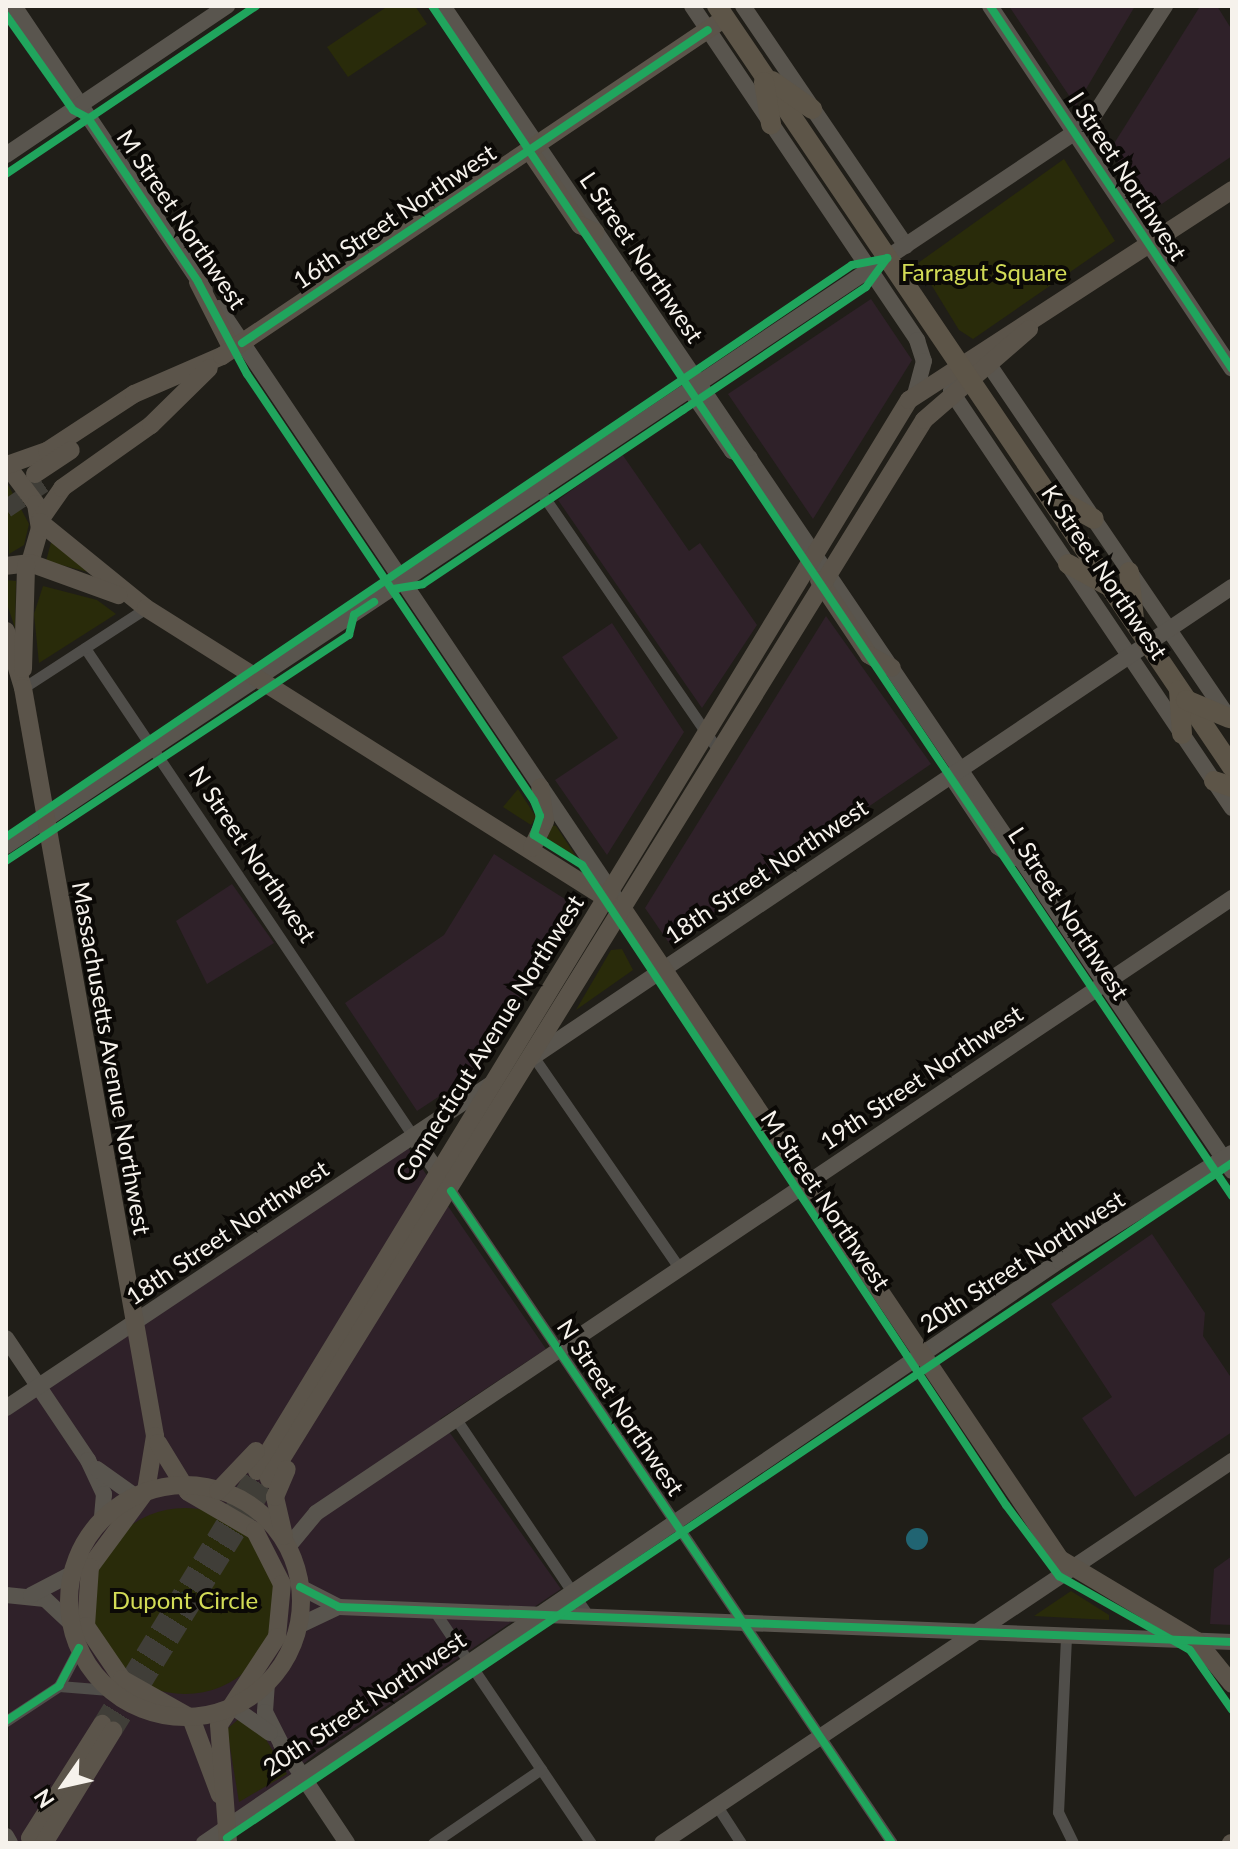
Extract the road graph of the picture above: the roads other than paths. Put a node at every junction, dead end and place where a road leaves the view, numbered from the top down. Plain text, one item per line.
1 (227, 6) edge
2 (692, 6) edge
3 (990, 6) edge
4 (1165, 6) edge
5 (443, 7) edge
6 (17, 11) edge
7 (733, 12) edge
8 (763, 74) junction
9 (76, 107) junction
10 (812, 109) junction
11 (771, 124) junction
12 (1074, 133) junction
13 (533, 148) junction
14 (6, 155) edge
15 (1232, 190) edge
16 (595, 232) joint
17 (1149, 245) junction
18 (906, 246) junction
19 (887, 258) junction
20 (870, 270) junction
21 (198, 282) joint
22 (1043, 317) junction
23 (232, 349) junction
24 (989, 365) junction
25 (1232, 369) edge
26 (964, 370) junction
27 (190, 378) junction
28 (695, 386) junction
29 (951, 391) junction
30 (915, 394) junction
31 (6, 465) edge
32 (39, 479) tunnel mouth
33 (540, 491) junction
34 (1045, 491) junction
35 (1094, 519) junction
36 (40, 521) junction
37 (812, 559) junction
38 (28, 564) junction
39 (1068, 564) junction
40 (6, 566) edge
41 (1129, 572) junction
42 (826, 581) junction
43 (398, 586) junction
44 (1110, 587) junction
45 (1232, 587) edge
46 (146, 608) junction
47 (1135, 623) junction
48 (1169, 630) junction
49 (6, 631) edge
50 (1148, 643) junction
51 (85, 648) junction
52 (1130, 655) junction
53 (892, 668) joint
54 (259, 679) junction
55 (23, 688) junction
56 (1183, 695) junction
57 (1230, 721) edge
58 (705, 734) junction
59 (1182, 734) junction
60 (153, 749) junction
61 (720, 753) junction
62 (1232, 767) edge
63 (955, 773) junction
64 (1223, 784) edge
65 (540, 787) junction
66 (1232, 808) edge
67 (46, 820) junction
68 (6, 846) edge
69 (532, 848) junction
70 (607, 892) junction
71 (1232, 898) edge
72 (623, 909) junction
73 (663, 969) junction
74 (1104, 984) junction
75 (533, 1056) junction
76 (486, 1087) junction
77 (413, 1136) junction
78 (1229, 1161) edge
79 (435, 1169) junction
80 (807, 1183) junction
81 (451, 1191) junction
82 (377, 1264) junction
83 (680, 1269) junction
84 (389, 1293) junction
85 (135, 1323) junction
86 (6, 1338) edge
87 (558, 1350) junction
88 (921, 1354) junction
89 (39, 1386) junction
90 (6, 1408) edge
91 (456, 1419) junction
92 (155, 1436) junction
93 (88, 1460) junction
94 (1232, 1461) edge
95 (182, 1485) junction
96 (218, 1491) junction
97 (140, 1494) junction
98 (102, 1519) junction
99 (674, 1521) junction
100 (286, 1542) junction
101 (1072, 1568) junction
102 (73, 1573) junction
103 (300, 1587) junction
104 (571, 1590) junction
105 (6, 1595) edge
106 (29, 1595) junction
107 (339, 1607) junction
108 (435, 1612) junction
109 (536, 1614) junction
110 (589, 1617) junction
111 (71, 1623) junction
112 (743, 1624) junction
113 (298, 1626) junction
114 (978, 1631) junction
115 (1066, 1637) junction
116 (1197, 1641) junction
117 (1232, 1642) edge
118 (79, 1648) junction
119 (468, 1661) junction
120 (267, 1683) junction
121 (1232, 1684) edge
122 (59, 1686) junction
123 (109, 1690) junction
124 (227, 1709) junction
125 (191, 1718) junction
126 (6, 1721) edge
127 (108, 1727) tunnel mouth
128 (820, 1737) junction
129 (281, 1744) junction
130 (541, 1769) junction
131 (301, 1774) junction
132 (220, 1795) junction
133 (717, 1806) junction
134 (226, 1835) edge
135 (6, 1836) edge
136 (37, 1841) edge
137 (10, 1843) edge
138 (204, 1843) edge
139 (347, 1843) edge
140 (433, 1843) edge
141 (591, 1843) edge
142 (662, 1843) edge
143 (741, 1843) edge
144 (892, 1843) edge
145 (1073, 1843) edge

1 - 9 main road
2 - 7 main road, K Street Northwest
3 - 12 main road, I Street Northwest
4 - 12 main road
5 - 13 main road
6 - 9 main road, M Street Northwest
7 - 8 highway, K Street Northwest
7 - 10 main road, K Street Northwest
7 - 11 main road, K Street Northwest
7 - 13 main road, 16th Street Northwest
8 - 10 highway
8 - 11 highway
8 - 19 highway, K Street Northwest
9 - 14 main road
9 - 21 main road, M Street Northwest
10 - 18 main road, K Street Northwest
11 - 20 main road, K Street Northwest
12 - 17 main road, I Street Northwest
12 - 18 main road
13 - 16 main road
13 - 23 main road, 16th Street Northwest
15 - 17 main road
16 - 28 main road, L Street Northwest
17 - 22 main road
17 - 25 main road, I Street Northwest
18 - 19 main road
19 - 20 main road
19 - 26 highway, K Street Northwest
20 - 28 main road
20 - 30 main road, K Street Northwest
21 - 23 main road
22 - 24 main road
22 - 26 main road
23 - 27 main road, 16th Street Northwest
23 - 43 main road, M Street Northwest
24 - 26 main road
24 - 35 main road, K Street Northwest
26 - 29 main road, Connecticut Avenue Northwest
26 - 30 main road, Connecticut Avenue Northwest
26 - 34 highway, K Street Northwest
27 - 31 main road, 16th Street Northwest
27 - 32 main road, 16th Street Northwest
27 - 36 main road, 16th Street Northwest
28 - 33 main road
28 - 37 main road, L Street Northwest
29 - 39 main road, K Street Northwest
29 - 42 main road, Connecticut Avenue Northwest
30 - 37 main road, Connecticut Avenue Northwest
31 - 36 main road
33 - 43 main road
33 - 58 street
34 - 35 highway
34 - 44 highway, K Street Northwest
35 - 41 main road, K Street Northwest
36 - 38 main road, Massachusetts Avenue Northwest
36 - 46 main road
37 - 42 main road
37 - 58 main road, Connecticut Avenue Northwest
38 - 40 main road
38 - 46 main road
38 - 55 main road, Massachusetts Avenue Northwest
39 - 44 highway
39 - 52 main road, K Street Northwest
41 - 47 highway
41 - 48 main road, K Street Northwest
42 - 53 main road
42 - 61 main road, Connecticut Avenue Northwest
43 - 54 main road
43 - 65 main road, M Street Northwest
44 - 47 highway, K Street Northwest
45 - 48 main road, 18th Street Northwest
46 - 51 street
46 - 54 main road
47 - 50 highway, K Street Northwest
48 - 50 main road, 18th Street Northwest
48 - 57 main road, K Street Northwest
49 - 55 main road, Massachusetts Avenue Northwest
50 - 52 main road, 18th Street Northwest
50 - 56 highway, K Street Northwest
51 - 55 street
51 - 60 street, N Street Northwest
52 - 59 main road, K Street Northwest
52 - 63 main road, 18th Street Northwest
53 - 63 main road, L Street Northwest
54 - 60 main road
54 - 69 main road
55 - 67 main road, Massachusetts Avenue Northwest
56 - 57 highway
56 - 59 highway
56 - 62 highway, K Street Northwest
58 - 61 street
58 - 70 main road, Connecticut Avenue Northwest
59 - 64 main road, K Street Northwest
60 - 67 main road
60 - 77 street, N Street Northwest
61 - 72 main road, Connecticut Avenue Northwest
63 - 73 main road, 18th Street Northwest
63 - 74 main road, L Street Northwest
64 - 66 main road, K Street Northwest
65 - 69 main road
65 - 70 main road, M Street Northwest
67 - 68 main road
67 - 85 main road, Massachusetts Avenue Northwest
69 - 70 main road
70 - 72 main road
70 - 76 main road, Connecticut Avenue Northwest
71 - 74 main road, 19th Street Northwest
72 - 73 main road, M Street Northwest
72 - 75 main road, Connecticut Avenue Northwest
73 - 75 main road, 18th Street Northwest
73 - 80 main road, M Street Northwest
74 - 78 main road, L Street Northwest
74 - 80 main road, 19th Street Northwest
75 - 76 main road, 18th Street Northwest
75 - 81 main road, Connecticut Avenue Northwest
75 - 83 street
76 - 77 main road, 18th Street Northwest
76 - 79 main road, Connecticut Avenue Northwest
77 - 79 main road, N Street Northwest
77 - 85 main road, 18th Street Northwest
78 - 88 main road, 20th Street Northwest
79 - 81 main road, N Street Northwest
79 - 82 main road, Connecticut Avenue Northwest
80 - 83 main road, 19th Street Northwest
80 - 88 main road, M Street Northwest
81 - 84 main road, Connecticut Avenue Northwest
81 - 87 street, N Street Northwest
82 - 84 main road, Connecticut Avenue Northwest
82 - 96 main road
83 - 87 main road, 19th Street Northwest
84 - 100 main road
85 - 89 main road, 18th Street Northwest
85 - 92 main road, Massachusetts Avenue Northwest
86 - 89 main road
87 - 91 main road, 19th Street Northwest
87 - 99 street, N Street Northwest
88 - 99 main road, 20th Street Northwest
88 - 101 main road, M Street Northwest
89 - 90 main road, 18th Street Northwest
89 - 93 main road
91 - 100 main road, 19th Street Northwest
91 - 104 street
92 - 95 main road, Massachusetts Avenue Northwest
92 - 97 main road, Massachusetts Avenue Northwest
93 - 97 main road
93 - 98 main road
94 - 101 main road
95 - 96 main road
95 - 97 main road
95 - 124 main road
96 - 100 main road
97 - 98 main road
97 - 125 main road
98 - 102 main road
99 - 104 main road, 20th Street Northwest
99 - 112 street, N Street Northwest
100 - 103 main road
101 - 114 main road
101 - 116 main road, M Street Northwest
102 - 106 main road
102 - 111 main road
103 - 107 main road
103 - 113 main road
104 - 109 main road, 20th Street Northwest
104 - 110 street
105 - 106 main road
106 - 111 main road
107 - 108 main road
107 - 113 main road
108 - 109 main road
108 - 119 street
109 - 110 main road
109 - 119 main road, 20th Street Northwest
110 - 112 main road
111 - 118 main road
112 - 114 main road
112 - 128 street, N Street Northwest
113 - 120 main road
114 - 115 main road
114 - 128 main road
115 - 116 main road
115 - 145 street
116 - 117 main road
116 - 121 main road, M Street Northwest
118 - 122 street
118 - 123 main road
119 - 130 street
119 - 131 main road, 20th Street Northwest
120 - 124 main road
120 - 129 main road
122 - 123 street
122 - 126 street
123 - 125 main road
124 - 125 main road
124 - 129 main road
124 - 132 main road
125 - 132 main road
127 - 136 main road
128 - 133 main road
128 - 144 street, N Street Northwest
129 - 131 main road
130 - 140 street
130 - 141 street
131 - 134 main road, 20th Street Northwest
131 - 139 main road
132 - 134 main road
133 - 142 main road
133 - 143 street
134 - 138 main road, 20th Street Northwest
135 - 137 main road

